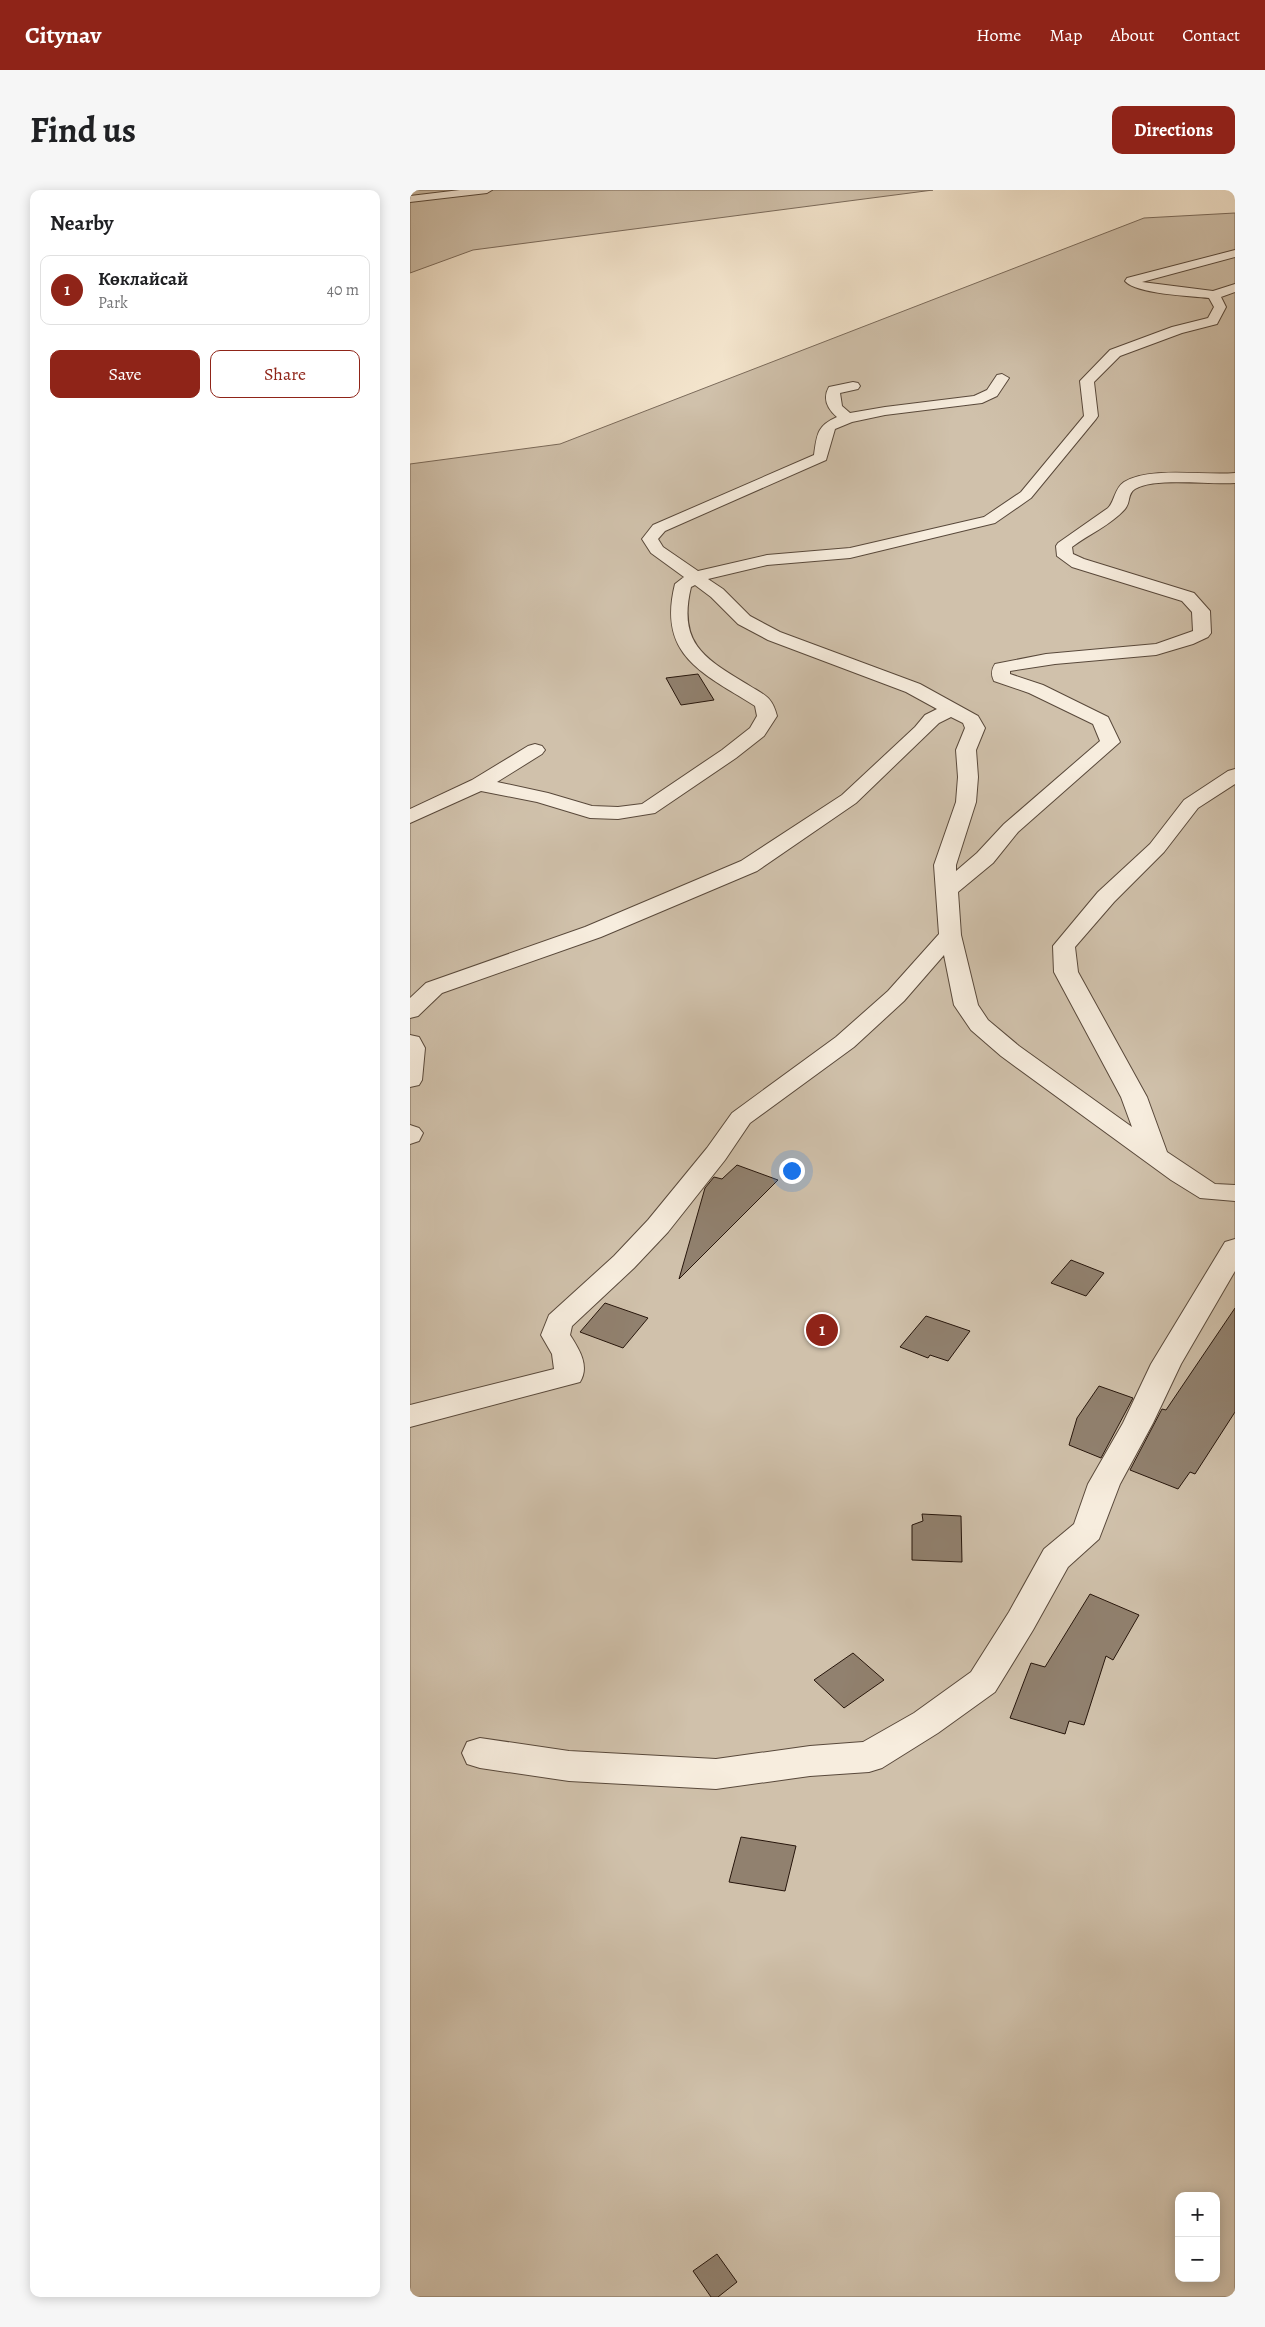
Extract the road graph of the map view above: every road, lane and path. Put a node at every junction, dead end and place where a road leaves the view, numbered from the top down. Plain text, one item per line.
1 (487, 190) edge
2 (410, 199) edge
3 (1235, 253) edge
4 (1235, 288) edge
5 (1214, 295) junction
6 (1002, 378) dead end
7 (853, 386) dead end
8 (848, 418) junction
9 (1235, 478) edge
10 (698, 578) junction
11 (954, 710) junction
12 (535, 750) dead end
13 (1235, 775) edge
14 (479, 784) junction
15 (410, 817) edge
16 (947, 890) junction
17 (950, 935) junction
18 (410, 1010) edge
19 (410, 1042) edge
20 (410, 1080) edge
21 (1154, 1153) junction
22 (1235, 1193) edge
23 (1235, 1248) edge
24 (410, 1416) edge
25 (480, 1753) dead end

1 - 2 street
3 - 5 street
4 - 5 street
5 - 10 street
6 - 8 street
7 - 8 street
8 - 10 street
9 - 16 street
10 - 11 street
10 - 14 street
11 - 16 street
11 - 18 street
12 - 14 street
13 - 21 street
14 - 15 street
16 - 17 street
17 - 21 street
17 - 24 street
19 - 20 street
21 - 22 street
23 - 25 street

